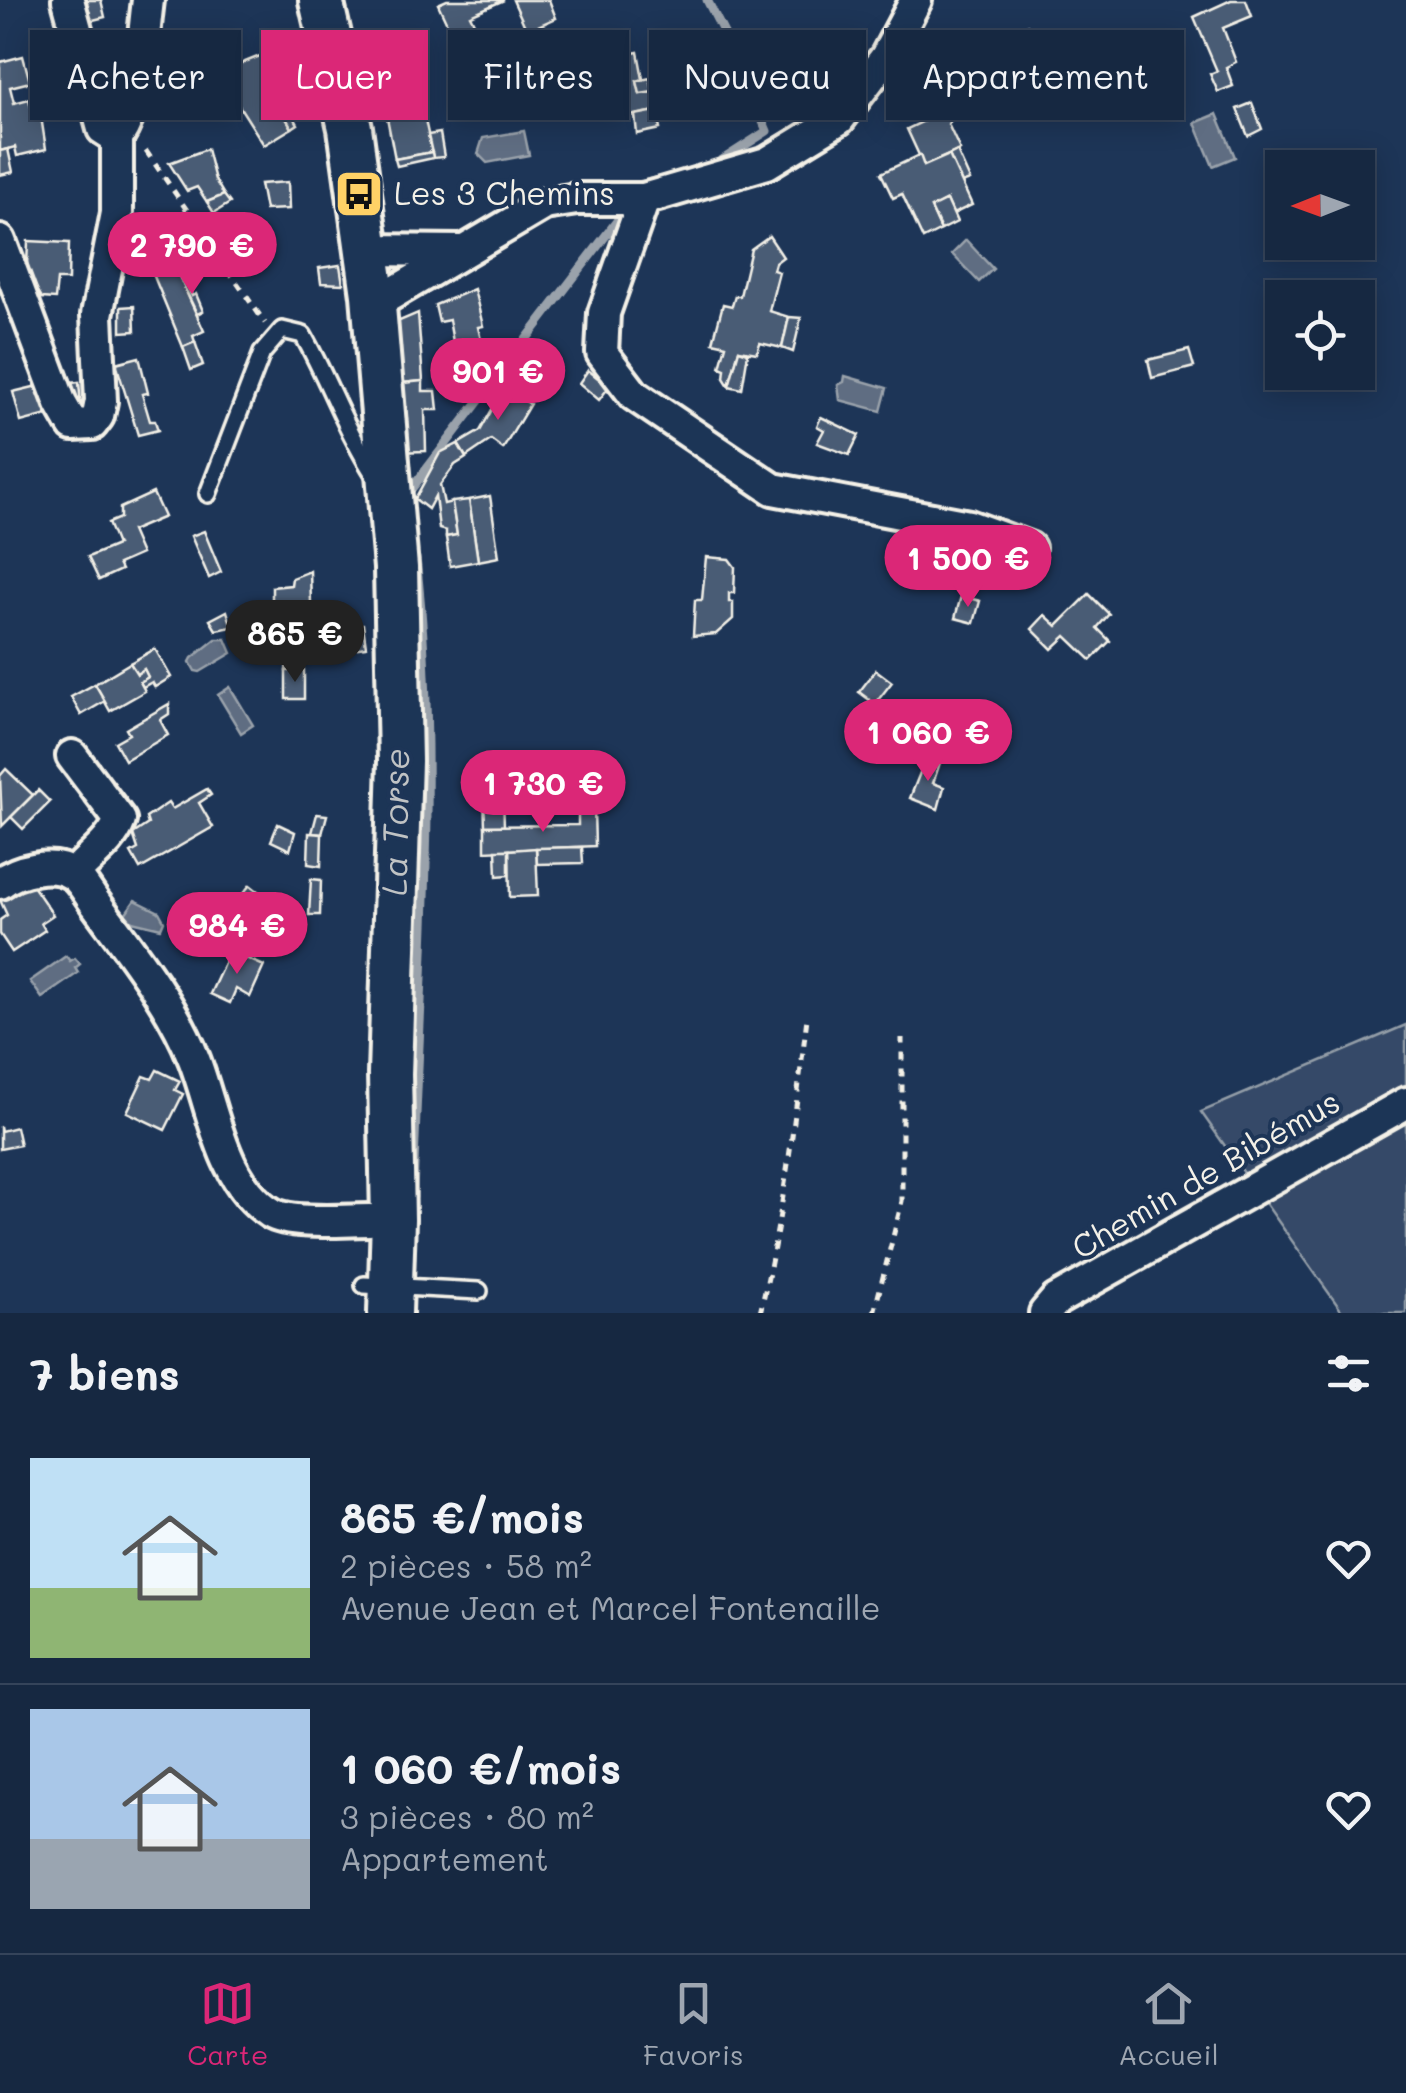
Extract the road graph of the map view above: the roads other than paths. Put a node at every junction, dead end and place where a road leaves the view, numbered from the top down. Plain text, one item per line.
1 (68, 0) edge
2 (148, 0) edge
3 (321, 0) edge
4 (916, 0) edge
5 (122, 130) junction
6 (644, 199) junction
7 (0, 241) edge
8 (366, 250) junction
9 (466, 250) junction
10 (373, 300) junction
11 (208, 494) dead end
12 (390, 501) junction
13 (1029, 548) dead end
14 (72, 756) dead end
15 (74, 874) junction
16 (0, 882) edge
17 (390, 1074) junction
18 (1406, 1104) edge
19 (370, 1220) junction
20 (479, 1290) dead end
21 (377, 1299) edge
22 (1045, 1313) edge

1 - 5 street
2 - 5 street
3 - 8 main road
4 - 6 street
5 - 7 street
6 - 9 street
6 - 13 street
8 - 9 street
8 - 10 main road
9 - 10 street
10 - 12 main road
11 - 12 lane
12 - 17 main road
14 - 15 street
15 - 16 street
15 - 19 street
17 - 19 main road
17 - 21 main road
18 - 22 street, Chemin de Bibémus
19 - 21 main road
20 - 21 lane

